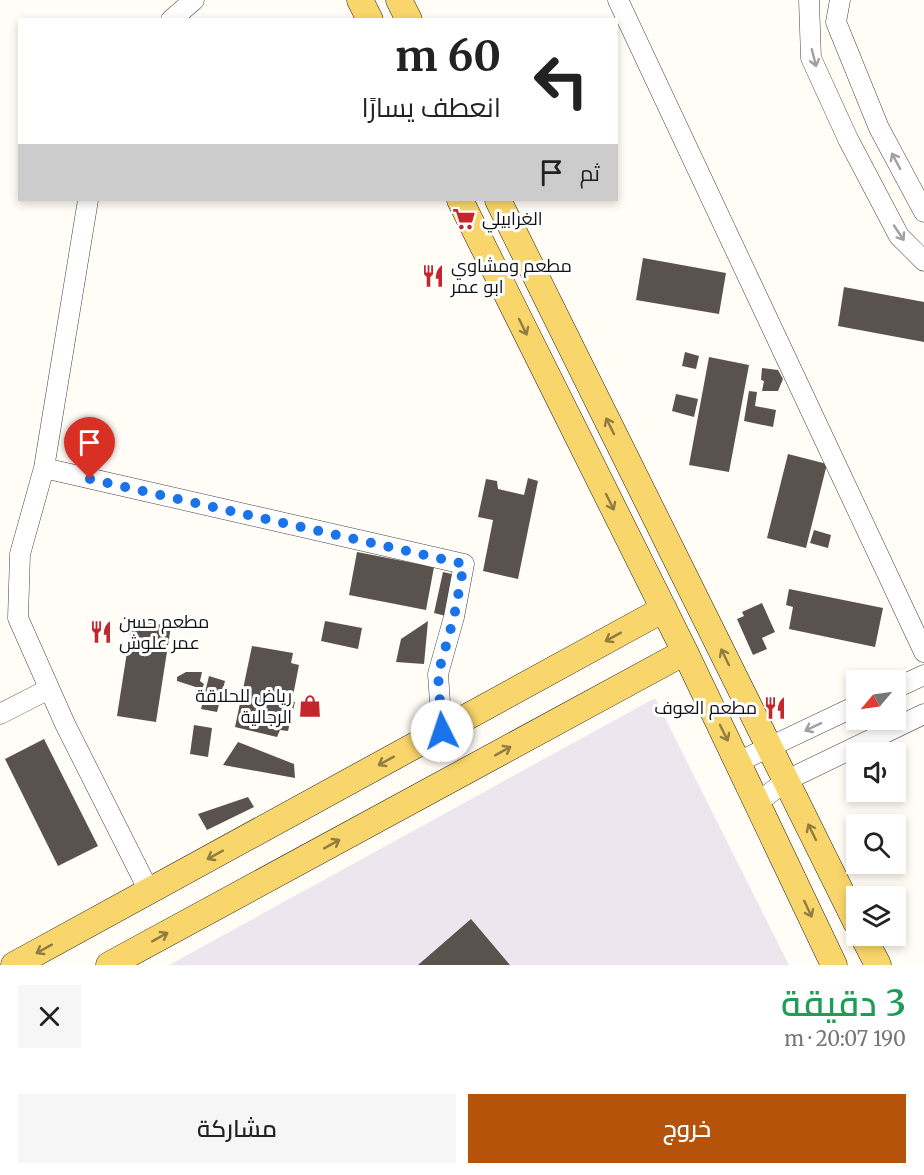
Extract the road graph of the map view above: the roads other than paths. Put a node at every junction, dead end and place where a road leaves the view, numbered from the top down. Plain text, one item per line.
1 (194, 0) edge
2 (360, 0) edge
3 (399, 0) edge
4 (618, 0) edge
5 (809, 0) edge
6 (840, 0) edge
7 (173, 18) edge
8 (369, 18) edge
9 (408, 18) edge
10 (88, 201) edge
11 (460, 201) edge
12 (498, 201) edge
13 (924, 212) edge
14 (924, 261) edge
15 (44, 468) junction
16 (664, 609) junction
17 (685, 652) junction
18 (924, 652) edge
19 (924, 675) edge
20 (906, 683) edge
21 (49, 689) junction
22 (846, 711) edge
23 (0, 714) edge
24 (924, 714) edge
25 (442, 731) junction
26 (770, 747) junction
27 (738, 762) junction
28 (787, 780) junction
29 (757, 803) junction
30 (149, 891) junction
31 (846, 901) edge
32 (868, 946) edge
33 (14, 965) edge
34 (109, 965) edge
35 (834, 965) edge
36 (878, 965) edge

1 - 7 street
2 - 8 main road
3 - 9 main road
4 - 18 street
5 -> 14 street
13 -> 6 street
10 - 15 street
11 -> 16 main road
26 -> 12 main road
15 - 21 street
15 - 25 street
16 - 17 main road
16 -> 25 main road
17 -> 27 main road
34 -> 17 main road
19 - 20 street
21 - 23 street
21 - 30 street
22 -> 26 street
24 - 28 street
25 -> 30 main road
26 - 27 street
26 - 28 main road
27 - 29 main road
28 - 29 street
31 -> 28 main road
29 -> 35 main road
30 -> 33 main road
32 - 36 main road

